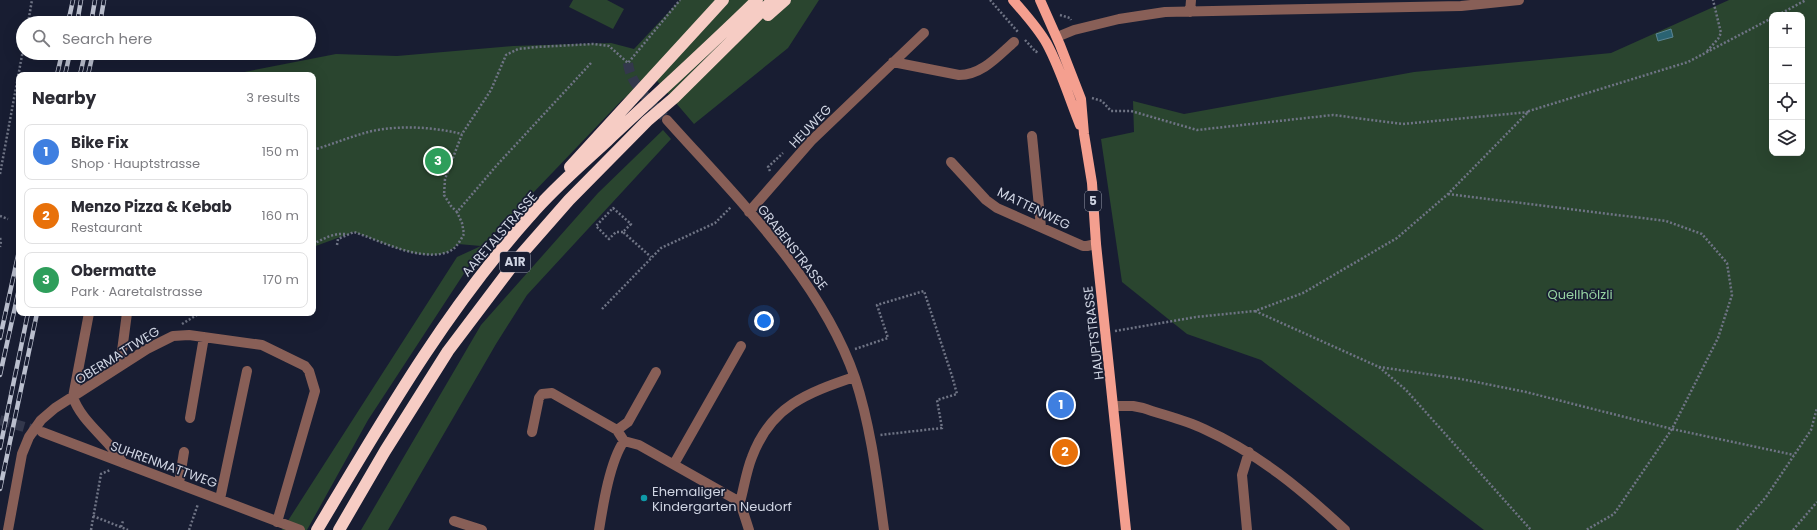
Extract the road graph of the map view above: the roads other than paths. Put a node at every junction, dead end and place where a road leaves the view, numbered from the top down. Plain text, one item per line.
1 (722, 0) edge
2 (757, 0) edge
3 (773, 0) edge
4 (785, 0) edge
5 (1013, 0) edge
6 (1040, 0) edge
7 (1191, 0) edge
8 (1519, 0) edge
9 (1190, 12) junction
10 (924, 33) dead end
11 (1057, 37) junction
12 (1014, 42) dead end
13 (1047, 44) junction
14 (893, 62) junction
15 (674, 98) junction
16 (667, 120) tunnel mouth
17 (1084, 134) junction
18 (1032, 136) dead end
19 (951, 162) dead end
20 (750, 212) junction
21 (531, 214) junction
22 (1041, 227) junction
23 (1096, 244) junction
24 (88, 316) edge
25 (127, 316) edge
26 (204, 337) junction
27 (741, 346) dead end
28 (120, 366) junction
29 (247, 371) dead end
30 (656, 372) dead end
31 (854, 377) junction
32 (73, 397) junction
33 (1114, 406) junction
34 (190, 418) dead end
35 (617, 430) junction
36 (42, 432) tunnel mouth
37 (532, 432) dead end
38 (624, 441) junction
39 (184, 452) dead end
40 (1249, 452) junction
41 (123, 463) junction
42 (674, 464) junction
43 (179, 483) junction
44 (220, 499) junction
45 (740, 502) junction
46 (454, 521) dead end
47 (281, 523) junction
48 (8, 530) edge
49 (300, 530) edge
50 (317, 530) edge
51 (339, 530) edge
52 (482, 530) edge
53 (599, 530) edge
54 (749, 530) edge
55 (884, 530) edge
56 (1126, 530) edge
57 (1247, 530) edge
58 (1345, 530) edge

1 - 21 highway
2 - 21 highway, AARETALSTRASSE / A1R
3 - 15 highway, A1R
4 - 15 highway
5 - 13 main road, HAUPTSTRASSE
6 - 11 main road, HAUPTSTRASSE
7 - 9 street
8 - 9 street
9 - 11 street
10 - 14 street, HEUWEG
11 - 13 main road
11 - 17 main road, HAUPTSTRASSE
12 - 14 street
13 - 17 main road, HAUPTSTRASSE
14 - 20 street, HEUWEG
15 - 51 highway, A1R
16 - 20 street, GRABENSTRASSE
17 - 23 main road, HAUPTSTRASSE / 5
18 - 22 street
19 - 22 street, MATTENWEG
20 - 31 street, GRABENSTRASSE
21 - 50 highway, AARETALSTRASSE / A1R
22 - 23 street, MATTENWEG
23 - 33 main road, HAUPTSTRASSE / 5
24 - 32 street
25 - 28 street
26 - 28 street, OBERMATTWEG
26 - 34 street
26 - 47 street, OBERMATTWEG
27 - 42 street
28 - 32 street, OBERMATTWEG
29 - 44 street
30 - 35 street
31 - 45 street
31 - 55 street, GRABENSTRASSE
32 - 41 street
32 - 48 street, OBERMATTWEG
33 - 40 street
33 - 56 main road, HAUPTSTRASSE
35 - 37 street
35 - 38 street
36 - 41 street, SUHRENMATTWEG
38 - 42 street
38 - 53 street
39 - 43 street
40 - 57 street
40 - 58 street
41 - 43 street, SUHRENMATTWEG
42 - 45 street
43 - 44 street, SUHRENMATTWEG
44 - 47 street, SUHRENMATTWEG
45 - 54 street
46 - 52 street
47 - 49 street

